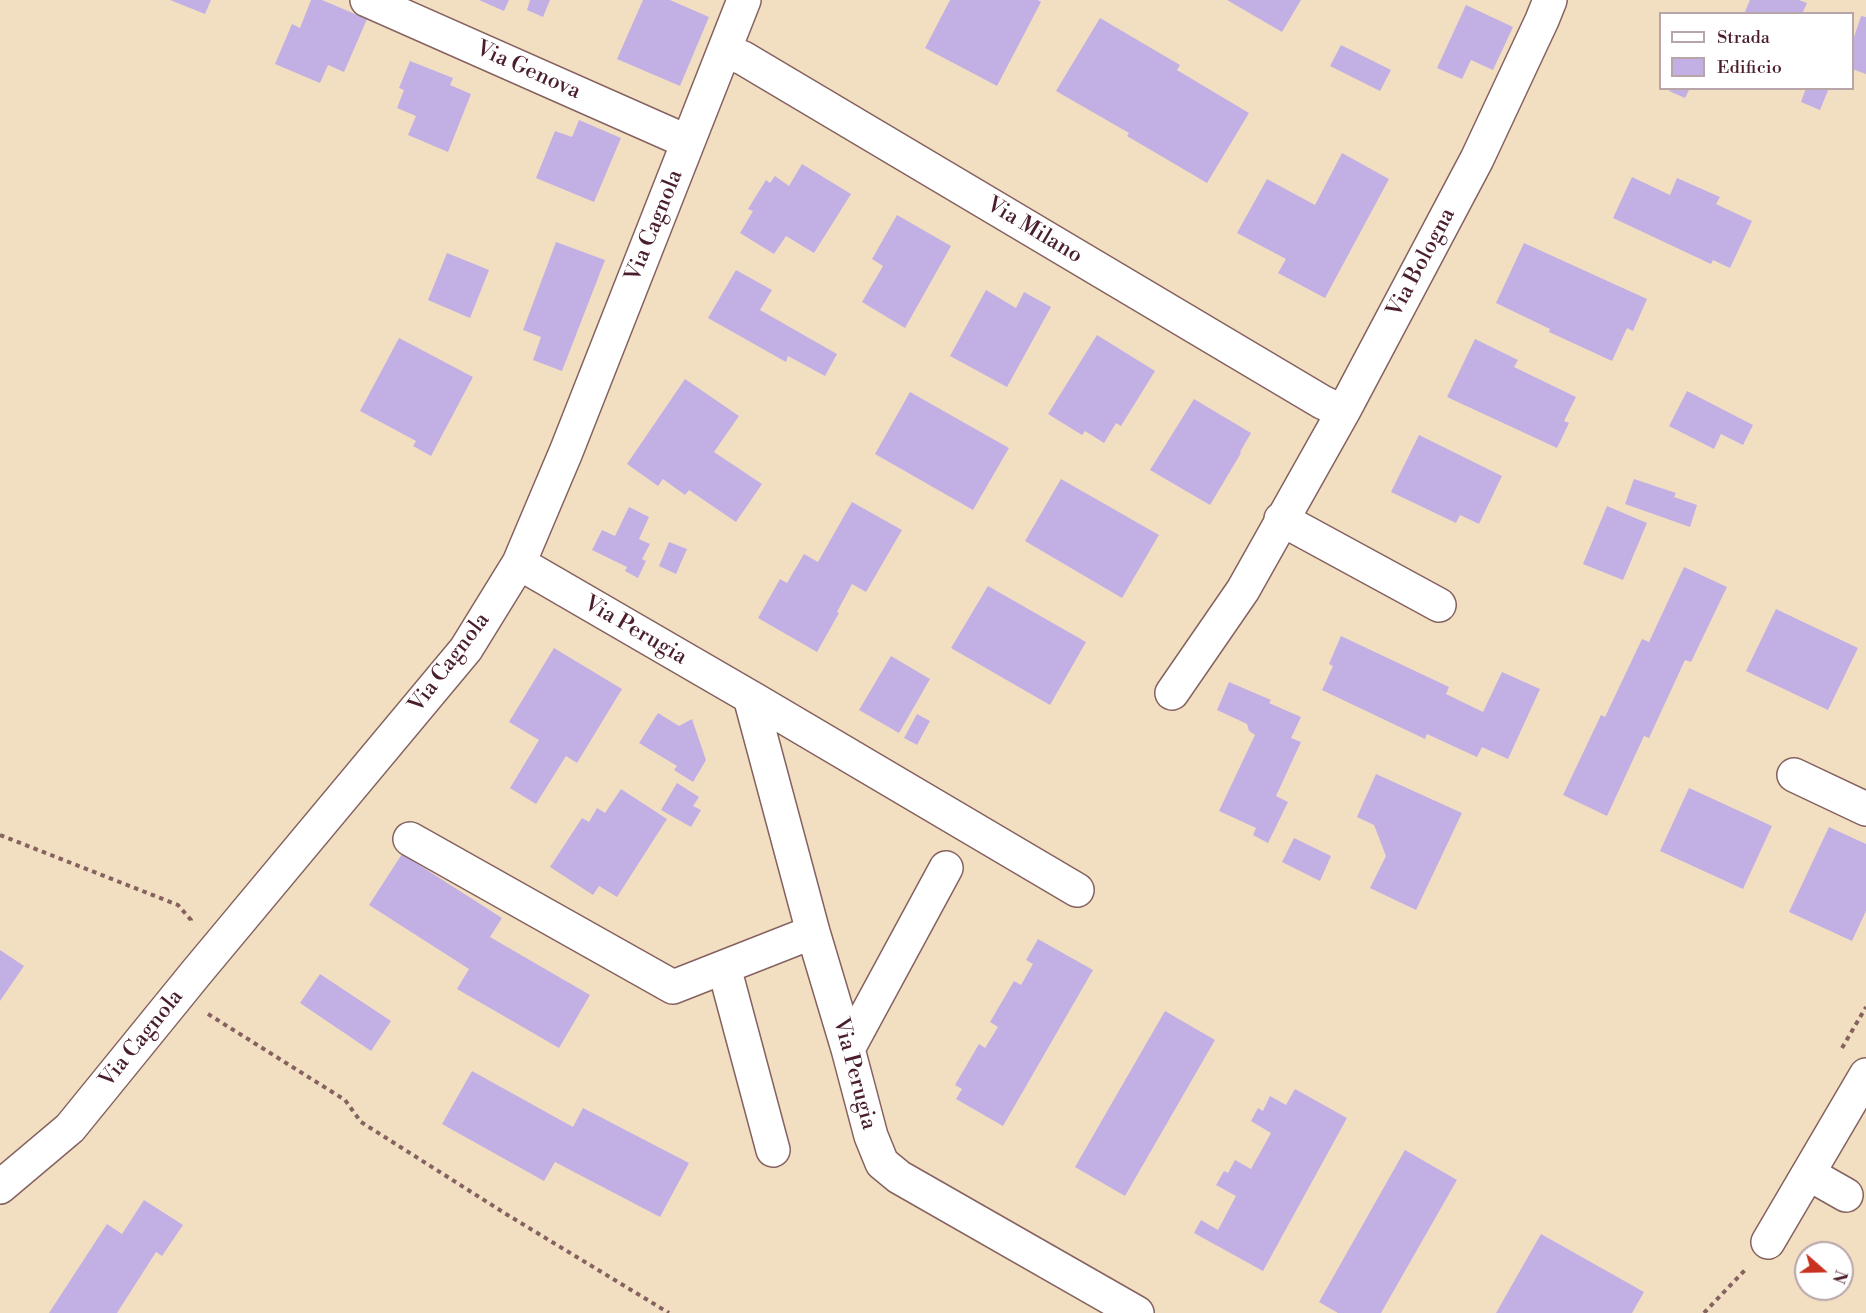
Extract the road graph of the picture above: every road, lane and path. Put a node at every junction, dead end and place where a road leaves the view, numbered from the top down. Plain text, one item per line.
1 (366, 0) edge
2 (744, 0) edge
3 (1550, 0) edge
4 (725, 51) junction
5 (688, 141) junction
6 (1343, 412) junction
7 (1281, 519) junction
8 (519, 563) junction
9 (1439, 605) dead end
10 (1172, 693) dead end
11 (750, 698) junction
12 (1794, 775) dead end
13 (1866, 808) edge
14 (0, 835) edge
15 (410, 839) dead end
16 (946, 868) dead end
17 (1077, 890) dead end
18 (813, 932) junction
19 (723, 967) junction
20 (196, 973) junction
21 (848, 1049) junction
22 (1866, 1075) edge
23 (773, 1150) dead end
24 (1809, 1174) junction
25 (0, 1187) edge
26 (1846, 1195) dead end
27 (1768, 1242) joint
28 (669, 1313) edge
29 (1137, 1313) edge
30 (1704, 1313) edge

1 - 5 street, Via Genova
2 - 4 street, Via Cagnola
3 - 6 street, Via Bologna
4 - 5 street, Via Cagnola
4 - 6 street, Via Milano
5 - 8 street, Via Cagnola
6 - 7 street, Via Bologna
7 - 9 street
7 - 10 street, Via Bologna
8 - 11 street, Via Perugia
8 - 20 street, Via Cagnola
11 - 17 street, Via Perugia
11 - 18 street, Via Perugia
12 - 13 street
14 - 20 path
15 - 19 street
16 - 21 street
18 - 19 street
18 - 21 street, Via Perugia
19 - 23 street
20 - 25 street, Via Cagnola
20 - 28 path
21 - 29 street, Via Perugia
22 - 24 street
24 - 26 street
24 - 27 street
27 - 30 path

